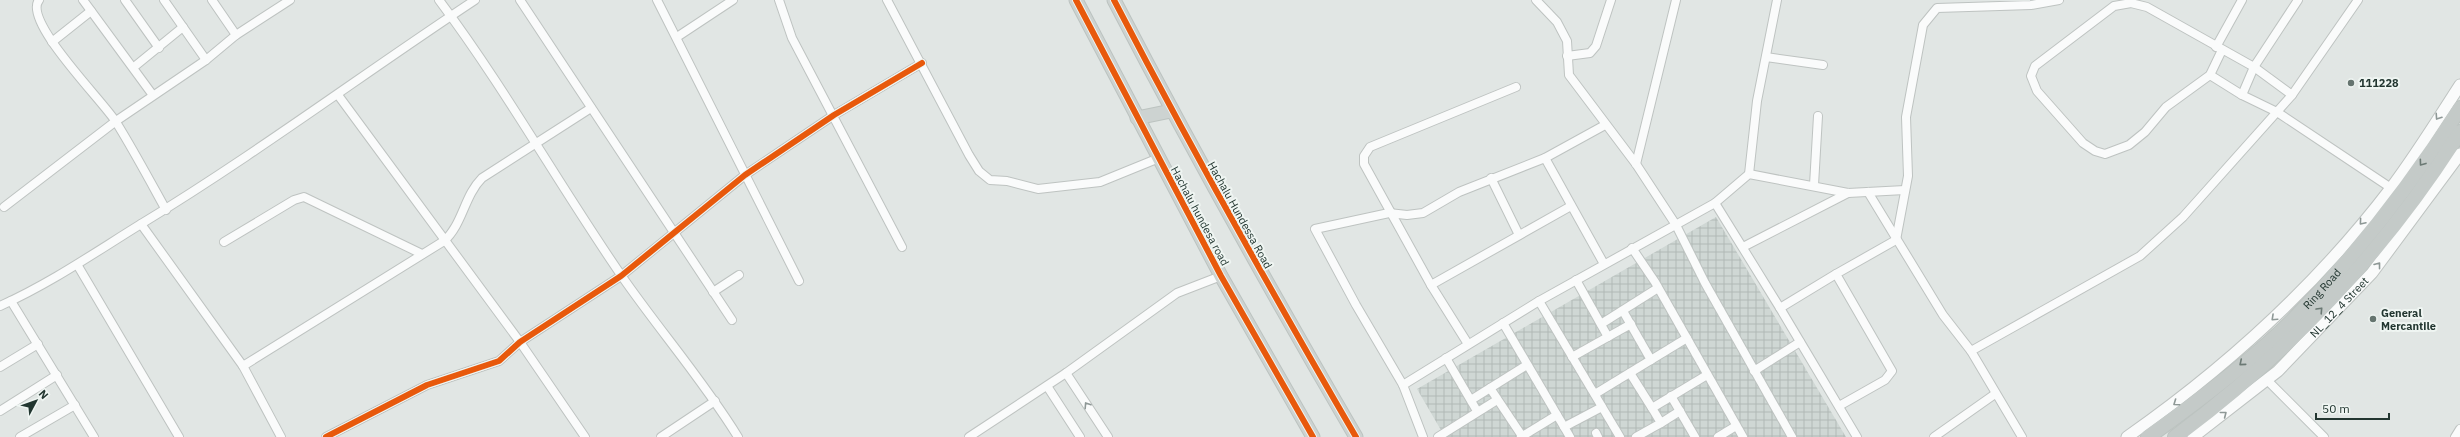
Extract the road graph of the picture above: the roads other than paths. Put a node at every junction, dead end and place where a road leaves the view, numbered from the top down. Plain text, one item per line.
1 (39, 0) edge
2 (83, 0) edge
3 (125, 0) edge
4 (164, 0) edge
5 (212, 0) edge
6 (217, 0) edge
7 (290, 0) edge
8 (439, 0) edge
9 (475, 0) edge
10 (520, 0) edge
11 (657, 0) edge
12 (732, 0) edge
13 (779, 0) edge
14 (887, 0) edge
15 (1076, 0) edge
16 (1114, 0) edge
17 (1536, 0) edge
18 (1611, 0) edge
19 (1676, 0) edge
20 (1777, 0) edge
21 (2059, 0) edge
22 (2242, 0) edge
23 (2298, 0) edge
24 (2358, 0) edge
25 (219, 10) junction
26 (91, 11) junction
27 (451, 16) junction
28 (183, 27) junction
29 (236, 35) junction
30 (678, 37) junction
31 (52, 42) junction
32 (159, 48) junction
33 (2219, 48) junction
34 (1567, 56) junction
35 (1766, 57) junction
36 (206, 60) junction
37 (922, 63) junction
38 (1823, 65) dead end
39 (134, 67) junction
40 (2254, 67) junction
41 (2210, 75) junction
42 (2460, 85) edge
43 (1516, 86) dead end
44 (152, 94) junction
45 (2242, 94) junction
46 (2292, 95) junction
47 (338, 96) junction
48 (591, 108) junction
49 (2460, 108) edge
50 (1171, 111) junction
51 (2277, 112) junction
52 (834, 115) junction
53 (1818, 116) dead end
54 (1138, 118) junction
55 (116, 121) junction
56 (1605, 125) junction
57 (2460, 132) edge
58 (537, 145) junction
59 (2460, 154) edge
60 (1159, 158) junction
61 (1545, 158) junction
62 (1636, 164) junction
63 (1749, 174) junction
64 (745, 175) junction
65 (1491, 178) junction
66 (1814, 185) junction
67 (2391, 188) junction
68 (1905, 190) junction
69 (1868, 192) junction
70 (1848, 193) junction
71 (1715, 203) junction
72 (1571, 206) junction
73 (4, 207) dead end
74 (166, 210) junction
75 (1390, 213) junction
76 (141, 224) junction
77 (1676, 225) junction
78 (673, 233) junction
79 (1519, 235) junction
80 (1896, 240) junction
81 (444, 241) junction
82 (224, 242) dead end
83 (902, 247) dead end
84 (1743, 247) junction
85 (1632, 248) junction
86 (422, 254) junction
87 (1604, 264) junction
88 (78, 266) junction
89 (1836, 274) junction
90 (739, 275) dead end
91 (621, 276) junction
92 (1220, 276) junction
93 (1576, 280) junction
94 (799, 281) dead end
95 (1431, 285) junction
96 (1658, 288) junction
97 (713, 292) junction
98 (11, 301) junction
99 (1539, 301) junction
100 (0, 306) edge
101 (1780, 308) junction
102 (1623, 311) junction
103 (732, 320) dead end
104 (1503, 323) junction
105 (1601, 324) junction
106 (1631, 324) junction
107 (1608, 337) junction
108 (1687, 338) junction
109 (520, 342) junction
110 (1800, 342) junction
111 (38, 344) junction
112 (1468, 344) junction
113 (1971, 351) junction
114 (1572, 357) junction
115 (1446, 358) junction
116 (1651, 360) junction
117 (1527, 365) junction
118 (243, 366) junction
119 (0, 367) edge
120 (1754, 371) junction
121 (1066, 373) junction
122 (1630, 373) junction
123 (57, 375) junction
124 (1707, 375) junction
125 (2267, 380) junction
126 (1403, 384) junction
127 (1048, 386) junction
128 (1490, 388) junction
129 (1595, 394) junction
130 (1996, 394) junction
131 (1671, 396) junction
132 (1471, 400) junction
133 (1497, 400) junction
134 (716, 401) junction
135 (75, 405) junction
136 (1839, 406) junction
137 (1602, 407) junction
138 (1652, 408) junction
139 (0, 411) edge
140 (1477, 411) junction
141 (1680, 411) junction
142 (1557, 414) junction
143 (1661, 423) junction
144 (1736, 426) junction
145 (1564, 427) junction
146 (2460, 429) edge
147 (20, 437) edge
148 (94, 437) edge
149 (179, 437) edge
150 (281, 437) edge
151 (326, 437) edge
152 (585, 437) edge
153 (662, 437) edge
154 (738, 437) edge
155 (969, 437) edge
156 (1080, 437) edge
157 (1108, 437) edge
158 (1313, 437) edge
159 (1356, 437) edge
160 (1423, 437) edge
161 (1438, 437) edge
162 (1521, 437) edge
163 (1570, 437) edge
164 (1620, 437) edge
165 (1636, 437) edge
166 (1695, 437) edge
167 (1718, 437) edge
168 (1743, 437) edge
169 (1792, 437) edge
170 (1857, 437) edge
171 (1934, 437) edge
172 (2022, 437) edge
173 (2127, 437) edge
174 (2148, 437) edge
175 (2175, 437) edge
176 (2193, 437) edge
177 (2324, 437) edge
178 (2455, 437) edge

1 - 31 street
2 - 26 street
3 - 32 street
4 - 28 street
5 - 25 street
6 - 25 street
7 - 29 street
8 - 27 street
9 - 27 street
10 - 48 street
11 - 30 street
12 - 30 street
13 - 52 street
14 - 37 street
15 - 54 main road, Hachalu hundesa road
16 - 50 main road, Hachalu Hundessa Road
17 - 34 street
18 - 34 street
19 - 62 street
20 - 35 street
21 - 68 street
22 - 33 street
23 - 40 street
24 - 46 street
25 - 29 street
26 - 31 street
26 - 39 street
27 - 47 street
27 - 58 street
28 - 32 street
28 - 36 street
29 - 36 street
30 - 64 street
31 - 55 street
32 - 39 street
33 - 40 street
33 - 41 street
33 - 41 street
34 - 56 street
35 - 38 street
35 - 63 street
36 - 44 street
37 - 52 street
37 - 60 street
39 - 44 street
40 - 45 street
40 - 46 street
41 - 45 street
42 -> 67 street
43 - 75 street
44 - 55 street
45 - 51 street
46 - 51 street
47 - 74 street
47 - 81 street
48 - 58 street
48 - 78 street
49 -> 174 highway, Ring Road
50 - 54 main road
50 - 159 main road, Hachalu Hundessa Road
51 - 67 street
51 - 113 street
52 - 64 street
52 - 83 street
53 - 66 street
54 - 60 main road, Hachalu hundesa road
55 - 73 street
55 - 74 street
56 - 61 street
56 - 62 street
175 -> 57 highway, Ring Road
58 - 81 street
58 - 91 street
125 -> 59 street, NL_12_4 Street
60 - 92 main road, Hachalu hundesa road
61 - 65 street
61 - 72 street
62 - 77 street
63 - 66 street
63 - 71 street
64 - 78 street
64 - 94 street
65 - 75 street
65 - 79 street
66 - 70 street
67 -> 173 street
68 - 69 street
68 - 80 street
69 - 70 street
69 - 80 street
70 - 84 street
71 - 77 street
71 - 84 street
72 - 79 street
72 - 87 street
74 - 76 street
75 - 95 street
75 - 126 street
76 - 88 street
76 - 118 street
77 - 85 street
77 - 120 street
78 - 91 street
78 - 97 street
79 - 95 street
80 - 89 street
80 - 113 street
81 - 86 street
81 - 109 street
82 - 86 street
84 - 101 street
85 - 87 street
85 - 96 street
86 - 118 street
87 - 93 street
88 - 98 street
88 - 149 street
89 - 101 street
89 - 136 street
90 - 97 street
91 - 109 street
91 - 134 street
92 - 121 street
92 - 158 main road, Hachalu hundesa road
93 - 99 street
93 - 105 street
95 - 112 street
96 - 102 street
96 - 108 street
97 - 103 street
98 - 100 street
98 - 111 street
99 - 104 street
99 - 114 street
101 - 110 street
102 - 105 street
102 - 106 street
104 - 112 street
104 - 117 street
105 - 107 street
106 - 107 street
106 - 116 street
107 - 114 street
108 - 116 street
108 - 124 street
109 - 151 street
109 - 152 street
110 - 120 street
110 - 136 street
111 - 119 street
111 - 123 street
112 - 115 street
113 - 130 street
114 - 129 street
115 - 126 street
115 - 132 street
116 - 122 street
117 - 128 street
117 - 142 street
118 - 150 street
120 - 169 street
121 - 127 street
157 -> 121 street
122 - 129 street
122 - 138 street
123 - 135 street
123 - 139 street
124 - 131 street
124 - 144 street
176 -> 125 street, NL_12_4 Street
125 - 177 street
126 - 160 street
127 - 155 street
127 - 156 street
128 - 132 street
128 - 133 street
129 - 137 street
130 - 171 street
130 - 172 street
131 - 138 street
131 - 141 street
132 - 140 street
133 - 140 street
133 - 162 street
134 - 153 street
134 - 154 street
135 - 147 street
135 - 148 street
136 - 170 street
137 - 145 street
137 - 164 street
138 - 143 street
140 - 161 street
141 - 143 street
141 - 166 street
142 - 145 street
142 - 162 street
143 - 165 street
144 - 167 street
144 - 168 street
145 - 163 street
146 - 178 street

